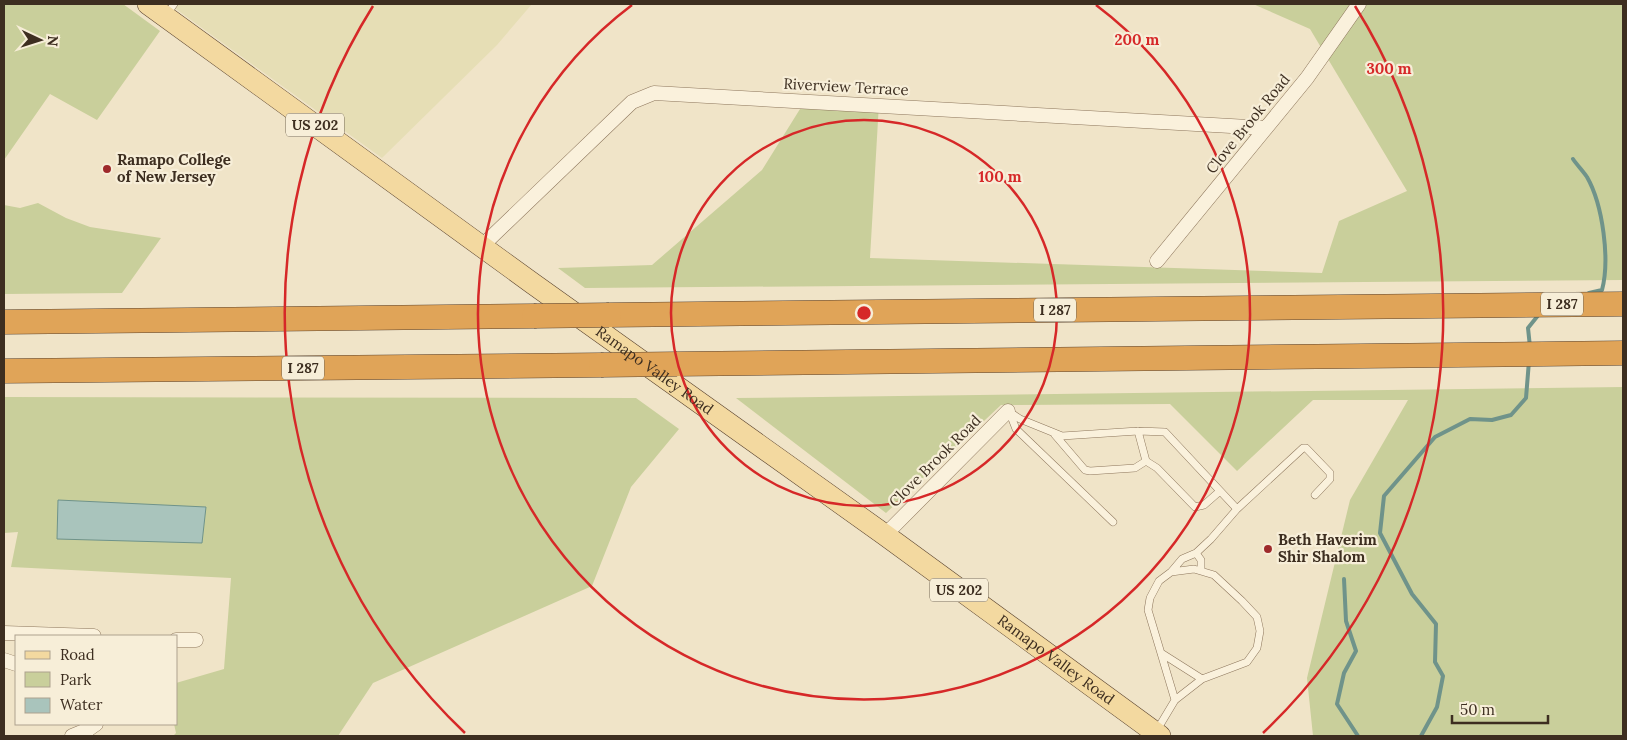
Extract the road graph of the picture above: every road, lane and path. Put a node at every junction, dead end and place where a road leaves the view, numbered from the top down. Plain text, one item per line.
1 (148, 4) edge
2 (1359, 4) edge
3 (169, 10) edge
4 (1266, 128) junction
5 (482, 246) junction
6 (1158, 261) dead end
7 (1623, 304) edge
8 (4, 322) edge
9 (1623, 353) edge
10 (4, 371) edge
11 (1008, 410) junction
12 (1138, 431) junction
13 (1055, 435) junction
14 (1146, 461) junction
15 (1220, 491) junction
16 (1315, 495) dead end
17 (1237, 509) junction
18 (1112, 522) dead end
19 (885, 535) junction
20 (1196, 553) junction
21 (1201, 571) junction
22 (1171, 572) junction
23 (4, 633) edge
24 (64, 635) edge
25 (178, 640) edge
26 (196, 640) dead end
27 (1161, 653) junction
28 (1202, 679) junction
29 (1176, 700) junction
30 (91, 728) edge
31 (1158, 735) edge
32 (72, 736) edge

1 - 3 main road, Ramapo Valley Road / US 202
2 - 4 street, Clove Brook Road
3 - 5 main road, Ramapo Valley Road / US 202
4 - 5 street, Riverview Terrace
4 - 6 street, Clove Brook Road
5 - 19 main road, Ramapo Valley Road / US 202
7 - 8 highway, I 287, bridge
9 - 10 highway, I 287, bridge
11 - 13 lane
11 - 18 lane
11 - 19 street, Clove Brook Road
12 - 13 lane
12 - 14 lane
12 - 15 lane
13 - 14 lane
14 - 15 lane
15 - 17 lane
16 - 17 lane
17 - 20 lane
19 - 31 main road, Ramapo Valley Road / US 202
20 - 21 lane
20 - 22 lane
21 - 22 lane
21 - 28 lane
22 - 27 lane
23 - 24 street
25 - 26 street
27 - 28 lane
27 - 29 lane
28 - 29 lane
29 - 31 lane
30 - 32 street

